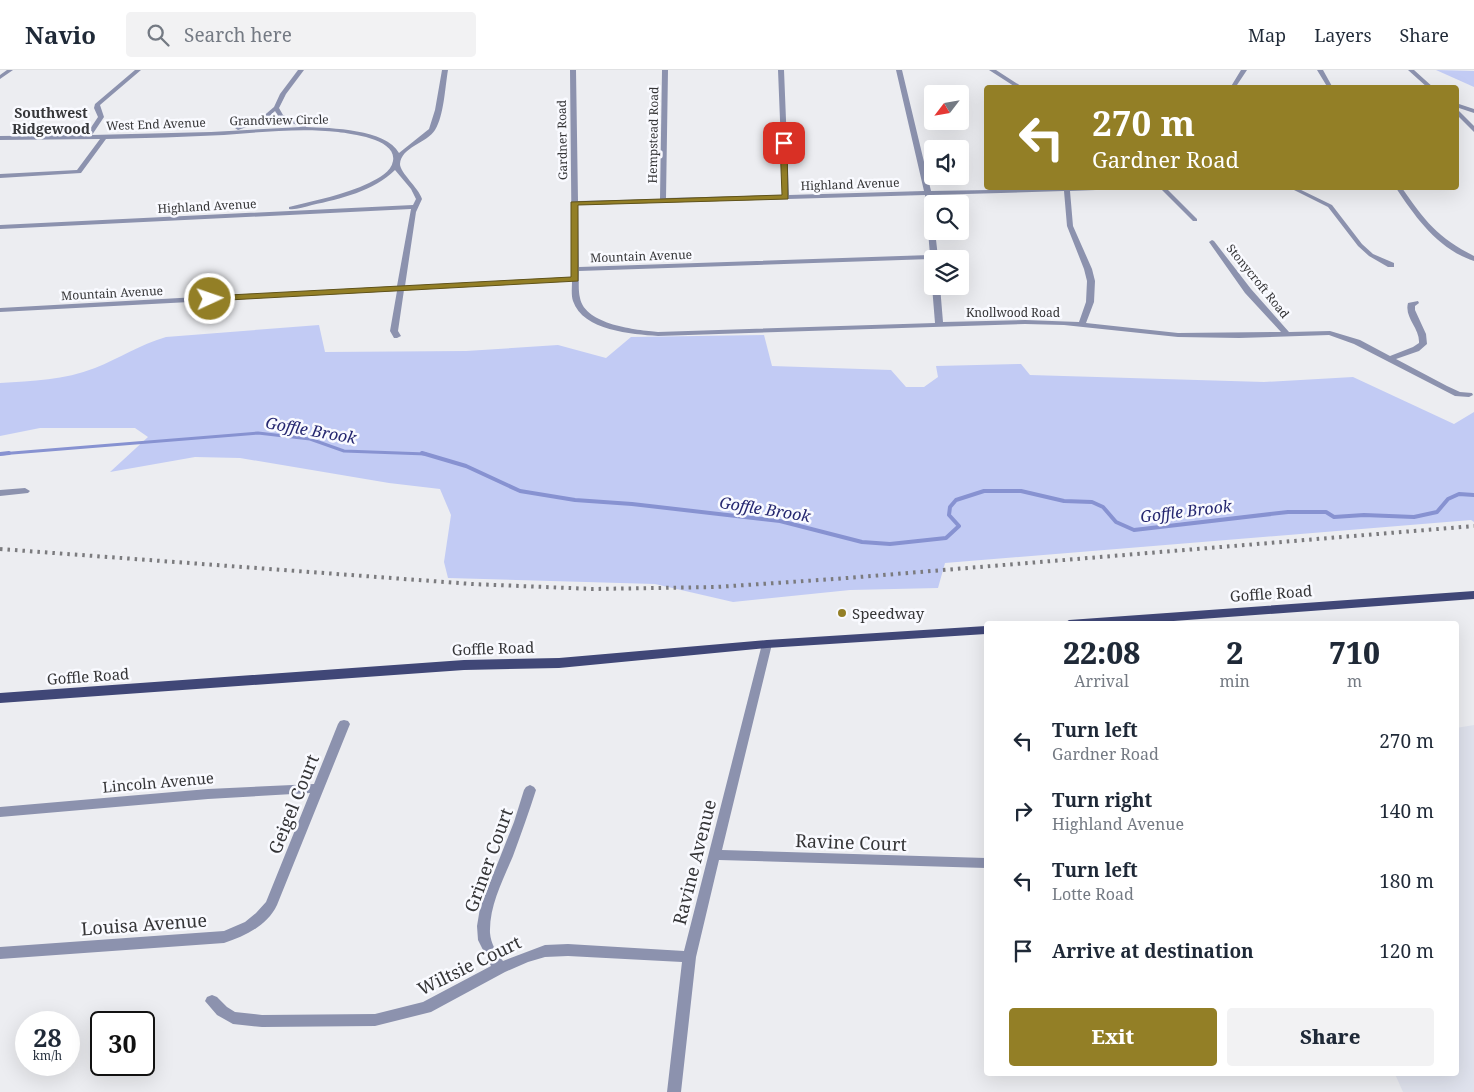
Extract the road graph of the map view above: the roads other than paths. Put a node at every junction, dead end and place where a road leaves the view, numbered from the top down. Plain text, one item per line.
1 (10, 70) edge
2 (138, 70) edge
3 (301, 70) edge
4 (445, 70) edge
5 (573, 70) edge
6 (665, 70) edge
7 (781, 70) edge
8 (899, 70) edge
9 (992, 70) edge
10 (1244, 70) edge
11 (1320, 70) edge
12 (1411, 70) edge
13 (0, 77) edge
14 (1017, 85) edge
15 (1234, 85) edge
16 (1330, 85) edge
17 (1428, 85) edge
18 (1459, 106) edge
19 (276, 108) junction
20 (1474, 111) edge
21 (1459, 113) edge
22 (312, 129) junction
23 (1474, 130) edge
24 (204, 134) junction
25 (104, 137) junction
26 (0, 138) edge
27 (87, 138) junction
28 (397, 163) junction
29 (0, 176) edge
30 (1011, 190) edge
31 (1067, 190) edge
32 (1165, 190) edge
33 (1297, 190) edge
34 (1400, 190) edge
35 (927, 193) junction
36 (786, 197) junction
37 (663, 201) junction
38 (574, 203) junction
39 (416, 207) junction
40 (227, 217) junction
41 (1195, 220) dead end
42 (0, 227) edge
43 (1212, 242) dead end
44 (933, 250) edge
45 (924, 258) edge
46 (1474, 258) edge
47 (1391, 265) dead end
48 (575, 269) junction
49 (575, 279) junction
50 (400, 288) junction
51 (937, 295) edge
52 (1414, 302) dead end
53 (0, 310) edge
54 (940, 324) junction
55 (1082, 325) junction
56 (1287, 334) junction
57 (397, 336) dead end
58 (1389, 359) junction
59 (1469, 395) dead end
60 (25, 491) dead end
61 (0, 493) edge
62 (1474, 595) edge
63 (1111, 621) edge
64 (984, 630) edge
65 (767, 644) junction
66 (0, 698) edge
67 (344, 724) dead end
68 (318, 788) junction
69 (530, 790) dead end
70 (0, 812) edge
71 (714, 855) junction
72 (984, 863) edge
73 (274, 898) joint
74 (0, 953) edge
75 (689, 956) junction
76 (500, 968) junction
77 (212, 1001) dead end
78 (674, 1092) edge

1 - 13 street
2 - 27 street
3 - 19 street, West End Avenue
4 - 28 street
5 - 38 street, Gardner Road
6 - 37 street, Hempstead Road
7 - 36 street
8 - 35 street
9 - 14 street
10 - 15 street
11 - 16 street
12 - 17 street
18 - 20 street
19 - 22 street
19 - 24 street, West End Avenue
21 - 23 street
22 - 24 street, Grandview Circle
22 - 28 street, Grandview Circle
24 - 25 street, West End Avenue
25 - 27 street, West End Avenue
25 - 29 street
26 - 27 street, West End Avenue
28 - 39 street, Grandview Circle
28 - 40 street
30 - 35 street, Highland Avenue
31 - 55 street
32 - 41 street
33 - 47 street
34 - 46 street
35 - 36 street, Highland Avenue
35 - 44 street
36 - 37 street, Highland Avenue
37 - 38 street, Highland Avenue
38 - 48 street, Gardner Road
39 - 40 street, Highland Avenue
39 - 50 street
40 - 42 street, Highland Avenue
43 - 56 street, Stonycroft Road
45 - 48 street, Mountain Avenue
48 - 49 street, Mountain Avenue
49 - 50 street, Mountain Avenue
49 - 54 street, Knollwood Road
50 - 53 street, Mountain Avenue
50 - 57 street
51 - 54 street
52 - 58 street
54 - 55 street, Knollwood Road
55 - 56 street, Knollwood Road
56 - 58 street, Knollwood Road
58 - 59 street, Knollwood Road
60 - 61 street
62 - 63 main road, Goffle Road
64 - 65 main road, Goffle Road
65 - 66 main road, Goffle Road
65 - 71 street, Ravine Avenue
67 - 68 street, Geigel Court
68 - 70 street, Lincoln Avenue
68 - 73 street, Geigel Court
69 - 76 street, Griner Court
71 - 72 street, Ravine Court
71 - 75 street, Ravine Avenue
73 - 74 street, Louisa Avenue
75 - 76 street, Wiltsie Court
75 - 78 street, Ravine Avenue
76 - 77 street, Wiltsie Court

